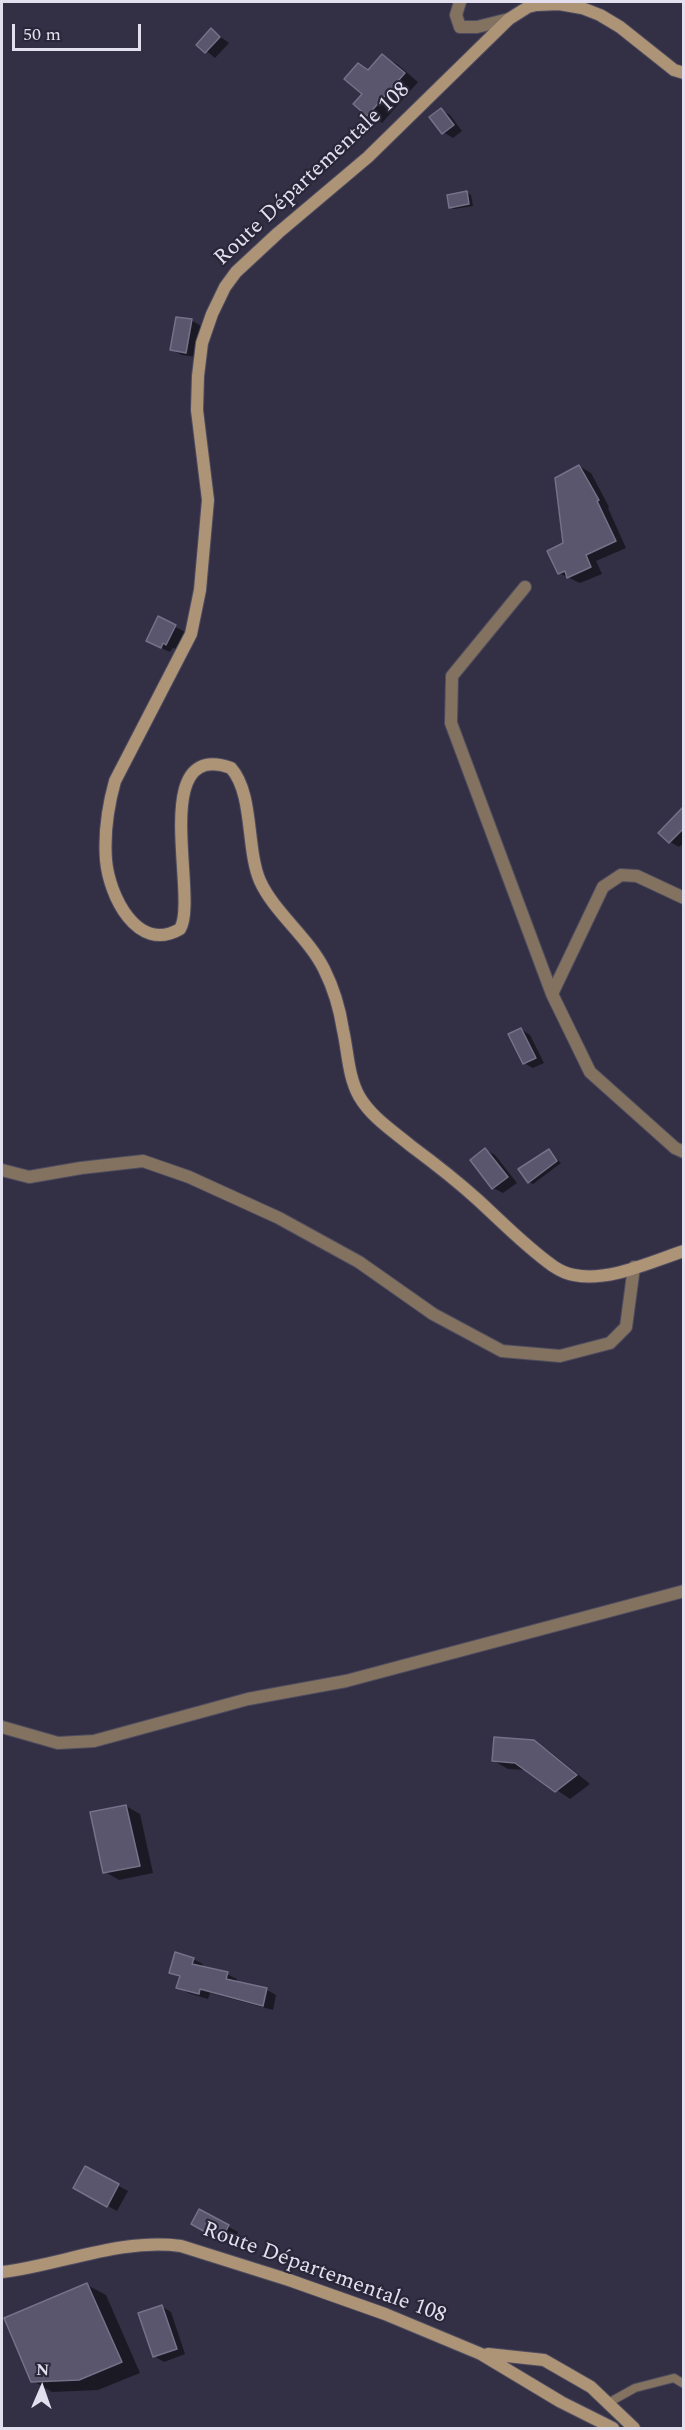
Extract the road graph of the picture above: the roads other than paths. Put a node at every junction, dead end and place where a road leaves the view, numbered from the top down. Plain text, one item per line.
1 (460, 2) edge
2 (509, 19) junction
3 (684, 73) edge
4 (525, 587) dead end
5 (684, 898) edge
6 (552, 994) junction
7 (684, 1152) edge
8 (2, 1170) edge
9 (684, 1251) edge
10 (634, 1267) junction
11 (684, 1591) edge
12 (2, 1727) edge
13 (2, 2272) edge
14 (481, 2354) junction
15 (684, 2384) edge
16 (608, 2403) junction
17 (613, 2428) edge
18 (634, 2428) edge

1 - 2 street
2 - 3 main road, Route Départementale 108
2 - 10 main road, Route Départementale 108
4 - 6 street
5 - 6 street
6 - 7 street
8 - 10 street
9 - 10 main road, Route Départementale 108
11 - 12 street
13 - 14 main road, Route Départementale 108
14 - 16 main road
14 - 17 main road, Route Départementale 108
15 - 16 lane
16 - 18 main road

